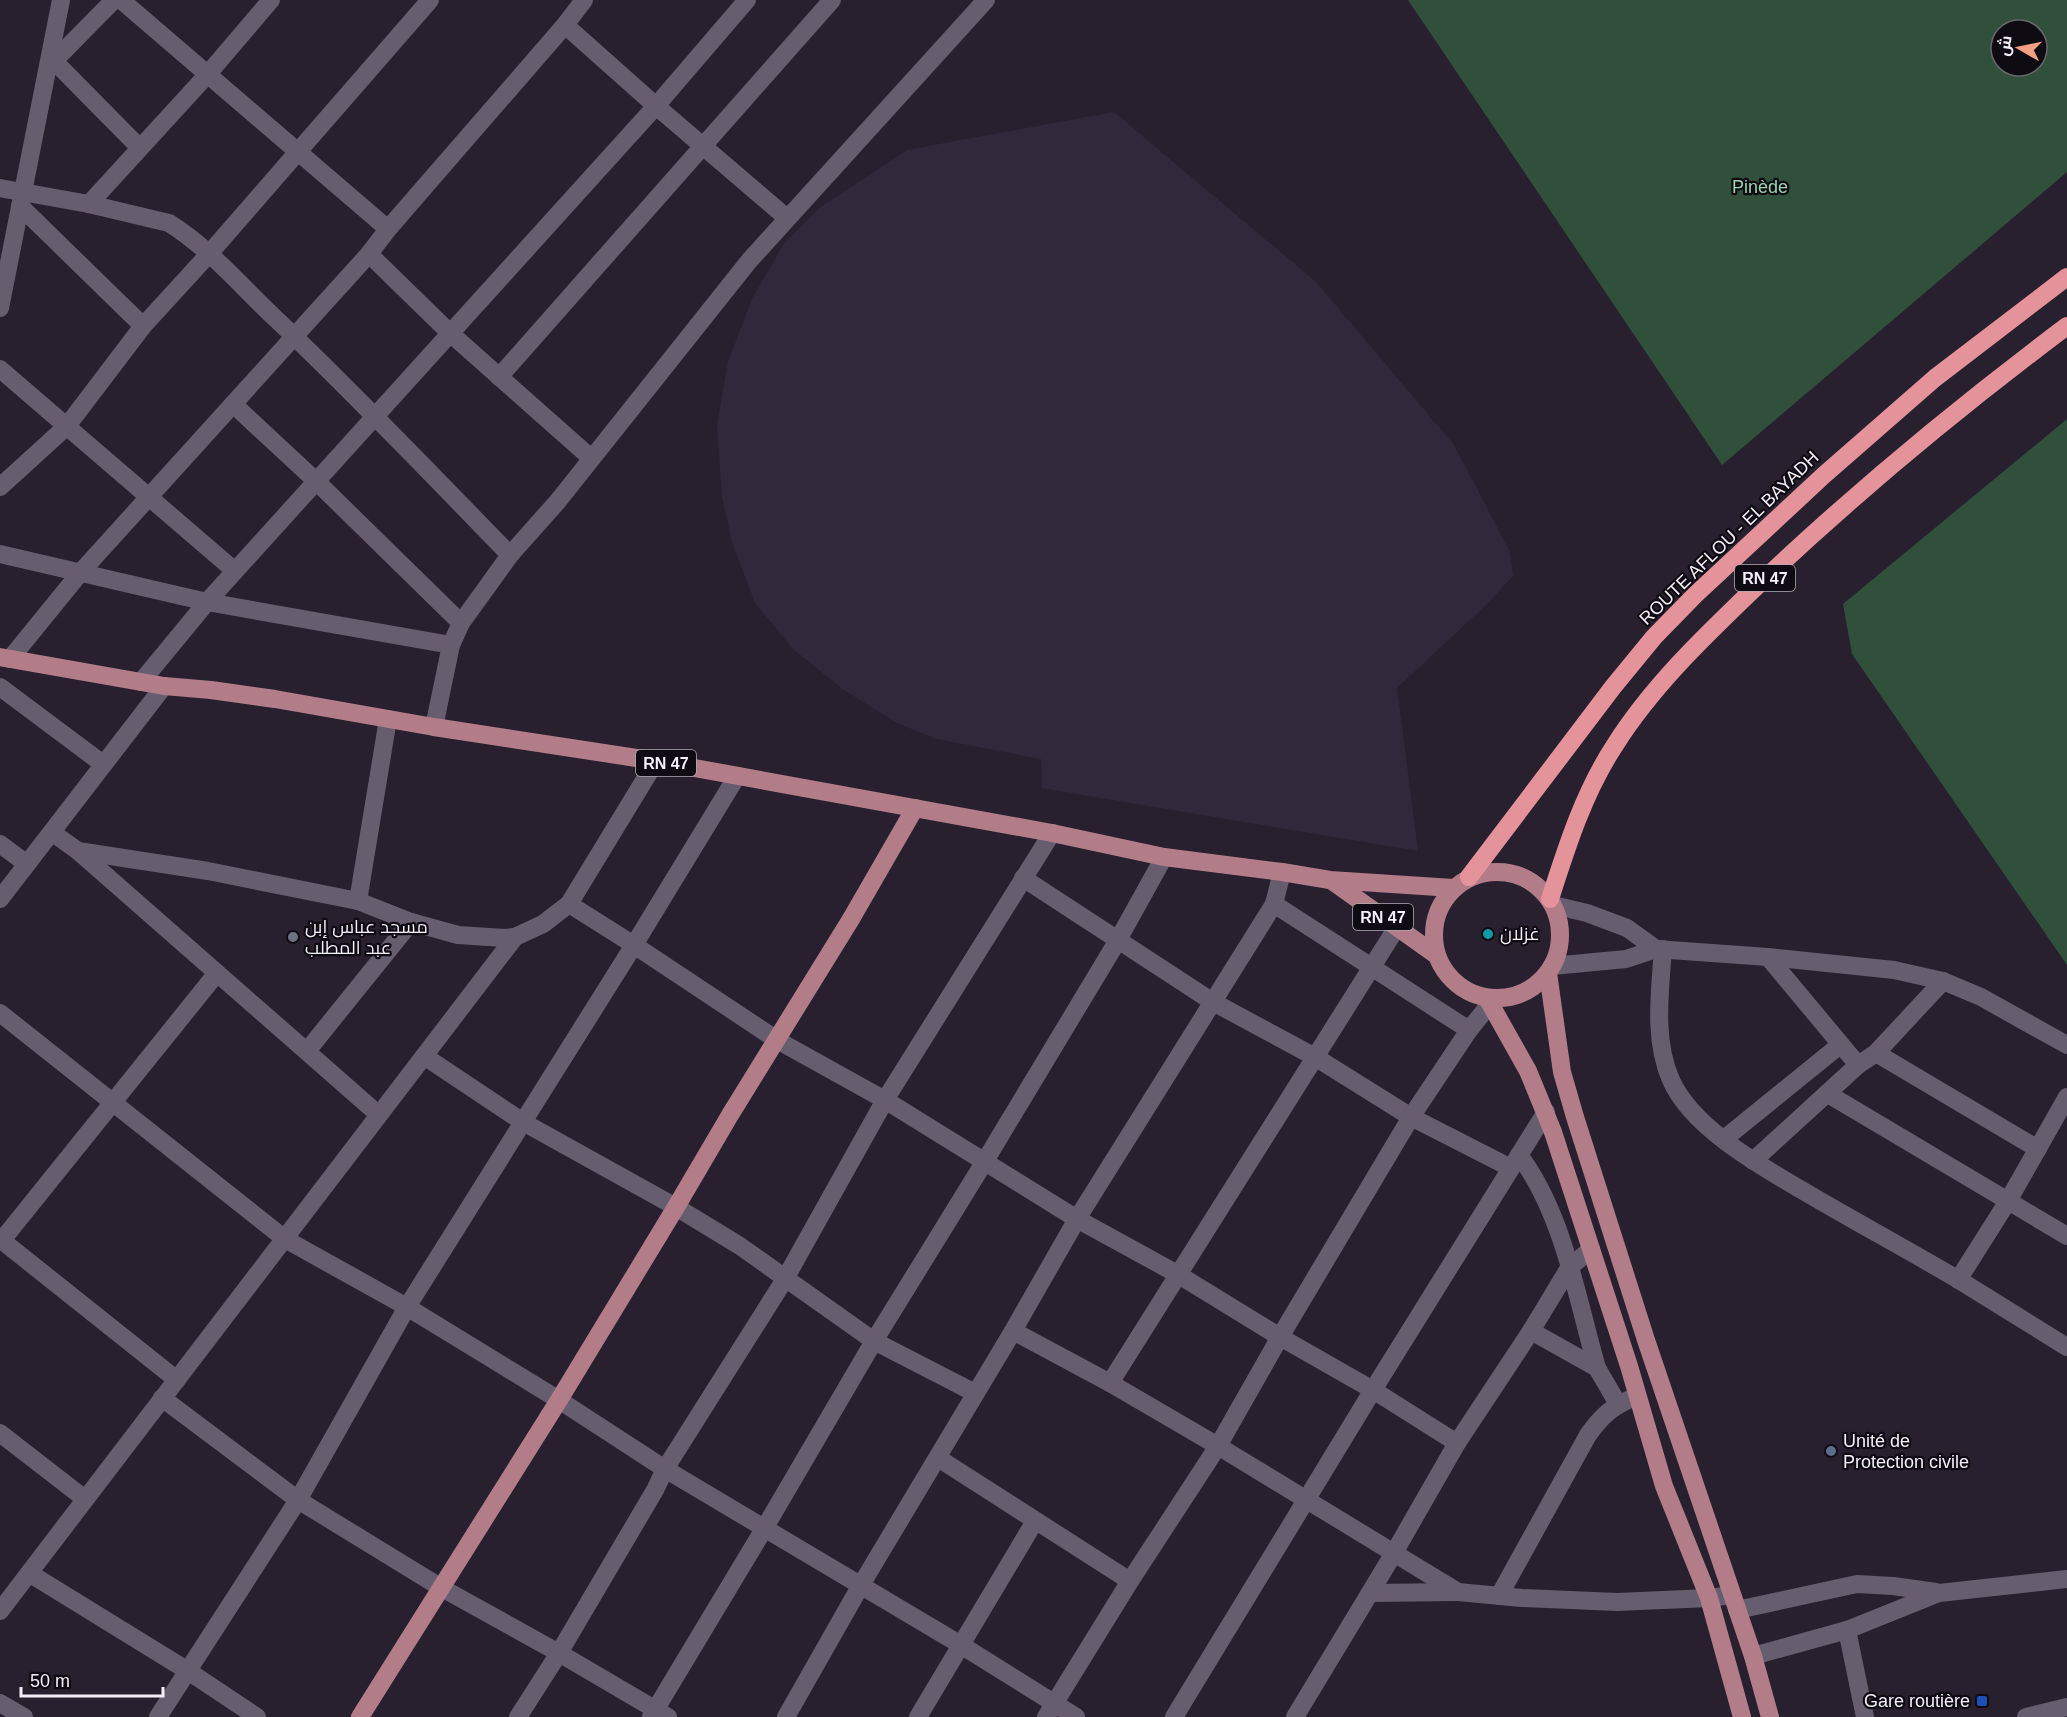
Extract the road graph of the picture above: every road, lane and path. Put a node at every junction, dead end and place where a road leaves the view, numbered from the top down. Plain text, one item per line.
1 (61, 0) edge
2 (114, 0) edge
3 (121, 0) edge
4 (271, 0) edge
5 (430, 0) edge
6 (584, 0) edge
7 (747, 0) edge
8 (832, 0) edge
9 (987, 0) edge
10 (565, 25) junction
11 (51, 64) junction
12 (207, 75) junction
13 (656, 106) junction
14 (704, 145) junction
15 (140, 148) junction
16 (297, 153) junction
17 (0, 188) edge
18 (22, 200) junction
19 (89, 204) junction
20 (787, 218) junction
21 (388, 229) junction
22 (369, 254) junction
23 (209, 255) junction
24 (2067, 277) edge
25 (0, 308) edge
26 (143, 326) junction
27 (2067, 326) edge
28 (450, 333) junction
29 (294, 336) junction
30 (0, 369) edge
31 (499, 377) junction
32 (233, 404) junction
33 (376, 417) junction
34 (67, 426) junction
35 (591, 458) junction
36 (317, 482) junction
37 (0, 487) edge
38 (149, 498) junction
39 (0, 554) edge
40 (510, 555) junction
41 (235, 571) junction
42 (80, 573) junction
43 (207, 602) junction
44 (461, 623) junction
45 (451, 645) junction
46 (5, 658) edge
47 (141, 682) junction
48 (164, 686) junction
49 (0, 687) edge
50 (388, 719) junction
51 (434, 727) junction
52 (656, 761) junction
53 (103, 764) junction
54 (737, 776) junction
55 (915, 808) junction
56 (53, 832) junction
57 (1052, 833) junction
58 (0, 844) edge
59 (78, 851) junction
60 (1164, 857) junction
61 (27, 864) junction
62 (1282, 872) junction
63 (1469, 877) junction
64 (1023, 878) junction
65 (1330, 880) junction
66 (1454, 888) junction
67 (0, 899) edge
68 (358, 902) junction
69 (1551, 902) junction
70 (568, 904) junction
71 (1274, 904) junction
72 (411, 922) junction
73 (1396, 927) junction
74 (515, 936) junction
75 (1118, 940) junction
76 (634, 945) junction
77 (1659, 949) junction
78 (1436, 954) junction
79 (1768, 957) junction
80 (1371, 967) junction
81 (1550, 970) junction
82 (217, 973) junction
83 (1943, 981) junction
84 (1489, 1001) junction
85 (1214, 1002) junction
86 (0, 1013) edge
87 (1469, 1030) junction
88 (777, 1040) junction
89 (1839, 1045) junction
90 (2067, 1045) edge
91 (307, 1051) junction
92 (1876, 1053) junction
93 (424, 1056) junction
94 (1315, 1057) junction
95 (1858, 1065) junction
96 (1828, 1094) junction
97 (2067, 1097) edge
98 (885, 1100) junction
99 (112, 1103) junction
100 (1546, 1112) junction
101 (379, 1116) junction
102 (1411, 1117) junction
103 (524, 1122) junction
104 (2060, 1128) edge
105 (1724, 1139) junction
106 (2038, 1149) junction
107 (985, 1161) junction
108 (1753, 1161) junction
109 (1515, 1162) junction
110 (2008, 1201) junction
111 (676, 1207) junction
112 (1077, 1219) junction
113 (2067, 1236) edge
114 (285, 1239) junction
115 (1, 1240) edge
116 (1591, 1249) junction
117 (1569, 1268) junction
118 (1179, 1275) junction
119 (785, 1279) junction
120 (1958, 1280) junction
121 (406, 1307) junction
122 (1531, 1331) junction
123 (1013, 1332) junction
124 (1280, 1337) junction
125 (874, 1341) junction
126 (2067, 1347) edge
127 (1597, 1368) junction
128 (177, 1380) junction
129 (1110, 1383) junction
130 (1373, 1390) junction
131 (975, 1393) junction
132 (1637, 1396) junction
133 (162, 1398) junction
134 (559, 1400) junction
135 (1618, 1404) junction
136 (0, 1433) edge
137 (1457, 1443) junction
138 (1218, 1446) junction
139 (938, 1458) junction
140 (665, 1469) junction
141 (85, 1499) junction
142 (298, 1500) junction
143 (1308, 1500) junction
144 (1035, 1521) junction
145 (764, 1529) junction
146 (1394, 1553) junction
147 (29, 1573) junction
148 (2067, 1579) edge
149 (1130, 1581) junction
150 (861, 1586) junction
151 (440, 1587) junction
152 (1458, 1592) junction
153 (1370, 1593) junction
154 (1939, 1593) junction
155 (1499, 1596) junction
156 (1709, 1598) junction
157 (1734, 1602) junction
158 (0, 1611) edge
159 (1847, 1630) junction
160 (961, 1646) junction
161 (559, 1653) junction
162 (1753, 1656) junction
163 (188, 1671) junction
164 (0, 1703) edge
165 (2067, 1707) edge
166 (1050, 1711) edge
167 (658, 1714) edge
168 (24, 1717) edge
169 (158, 1717) edge
170 (257, 1717) edge
171 (360, 1717) edge
172 (518, 1717) edge
173 (786, 1717) edge
174 (918, 1717) edge
175 (1076, 1717) edge
176 (1174, 1717) edge
177 (1295, 1717) edge
178 (1742, 1717) edge
179 (1770, 1717) edge
180 (1865, 1717) edge
181 (2026, 1717) edge

1 - 11 street
2 - 11 street
3 - 12 street
4 - 12 street
5 - 16 street
6 - 10 street
7 - 13 street
8 - 14 street
9 - 20 street
10 - 13 street
10 - 21 street
11 - 15 street
11 - 18 street
12 - 15 street
12 - 16 street
13 - 14 street
13 - 28 street
14 - 20 street
14 - 31 street
15 - 19 street
16 - 21 street
16 - 23 street
17 - 18 street
18 - 19 street
18 - 25 street
18 - 26 street
19 - 23 street
20 - 35 street
21 - 22 street
22 - 28 street
22 - 29 street
23 - 26 street
23 - 29 street
24 - 63 highway, ROUTE AFLOU - EL BAYADH / RN 47
26 - 34 street
27 - 69 highway, RN 47
28 - 31 street
28 - 33 street
29 - 32 street
29 - 33 street
30 - 34 street
31 - 35 street
32 - 36 street
32 - 38 street
33 - 36 street
33 - 40 street
34 - 37 street
34 - 38 street
35 - 40 street
36 - 41 street
36 - 44 street
38 - 41 street
38 - 42 street
39 - 42 street
40 - 44 street
41 - 43 street
42 - 43 street
42 - 46 street
43 - 45 street
43 - 47 street
44 - 45 street
45 - 51 street
46 - 47 main road, RN 47
47 - 48 main road, RN 47
48 - 50 main road, RN 47
48 - 53 street
49 - 53 street
50 - 51 main road, RN 47
50 - 68 street
51 - 52 main road, RN 47
52 - 54 main road, RN 47
52 - 70 street
53 - 56 street
54 - 55 main road, RN 47
54 - 76 street
55 - 57 main road, RN 47
55 - 88 main road
56 - 59 street
56 - 61 street
57 - 60 main road, RN 47
57 - 64 street
58 - 61 street
59 - 68 street
59 - 82 street
60 - 62 main road, RN 47
60 - 75 street
61 - 67 street
62 - 65 main road, RN 47
62 - 71 street
63 - 66 main road
63 - 69 main road
64 - 75 street
64 - 98 street
65 - 66 main road, RN 47
65 - 73 main road, RN 47
66 - 78 main road
68 - 72 street
69 - 77 street
69 - 81 main road
70 - 74 street
70 - 76 street
71 - 80 street
71 - 85 street
72 - 74 street
72 - 91 street
73 - 78 main road, RN 47
73 - 80 street
74 - 93 street
75 - 85 street
75 - 107 street
76 - 88 street
76 - 103 street
77 - 79 street
77 - 81 street
77 - 105 street
78 - 84 main road
79 - 83 street
79 - 89 street
80 - 87 street
80 - 94 street
81 - 84 main road
81 - 157 main road
82 - 91 street
82 - 99 street
83 - 90 street
83 - 92 street
84 - 87 street
84 - 100 main road
85 - 94 street
85 - 112 street
86 - 99 street
87 - 102 street
88 - 98 street
88 - 111 main road
89 - 95 street
89 - 105 street
91 - 101 street
92 - 95 street
92 - 106 street
93 - 101 street
93 - 103 street
94 - 102 street
94 - 118 street
95 - 96 street
96 - 108 street
96 - 110 street
97 - 104 street
98 - 107 street
98 - 119 street
99 - 114 street
99 - 115 street
100 - 109 street
100 - 116 main road
101 - 114 street
102 - 109 street
102 - 124 street
103 - 111 street
103 - 121 street
104 - 106 street
105 - 108 street
106 - 110 street
107 - 112 street
107 - 125 street
108 - 120 street
109 - 117 street
109 - 130 street
110 - 113 street
110 - 120 street
111 - 119 street
111 - 134 main road
112 - 118 street
112 - 123 street
114 - 121 street
114 - 128 street
115 - 128 street
116 - 117 street
116 - 132 main road
117 - 122 street
117 - 127 street
118 - 124 street
118 - 129 street
119 - 125 street
119 - 140 street
120 - 126 street
121 - 134 street
121 - 142 street
122 - 127 street
122 - 137 street
123 - 129 street
123 - 131 street
124 - 130 street
124 - 138 street
125 - 131 street
125 - 145 street
127 - 135 street
128 - 133 street
129 - 138 street
130 - 137 street
130 - 143 street
131 - 139 street
132 - 135 street
132 - 156 main road
133 - 141 street
133 - 142 street
134 - 140 street
134 - 151 main road
135 - 155 street
136 - 141 street
137 - 146 street
138 - 143 street
138 - 149 street
139 - 144 street
139 - 150 street
140 - 145 street
140 - 161 street
141 - 147 street
142 - 151 street
142 - 163 street
143 - 146 street
143 - 176 street
144 - 149 street
144 - 160 street
145 - 150 street
145 - 167 street
146 - 152 street
146 - 153 street
147 - 158 street
147 - 163 street
148 - 154 street
149 - 166 street
150 - 160 street
150 - 173 street
151 - 161 street
151 - 171 main road
152 - 153 street
152 - 155 street
153 - 177 street
154 - 157 street
154 - 159 street
155 - 156 street
156 - 157 street
156 - 178 main road
157 - 162 main road
159 - 162 street
159 - 180 street
160 - 166 street
160 - 174 street
161 - 167 street
161 - 172 street
162 - 179 main road
163 - 169 street
163 - 170 street
164 - 168 street
165 - 181 street
166 - 175 street

